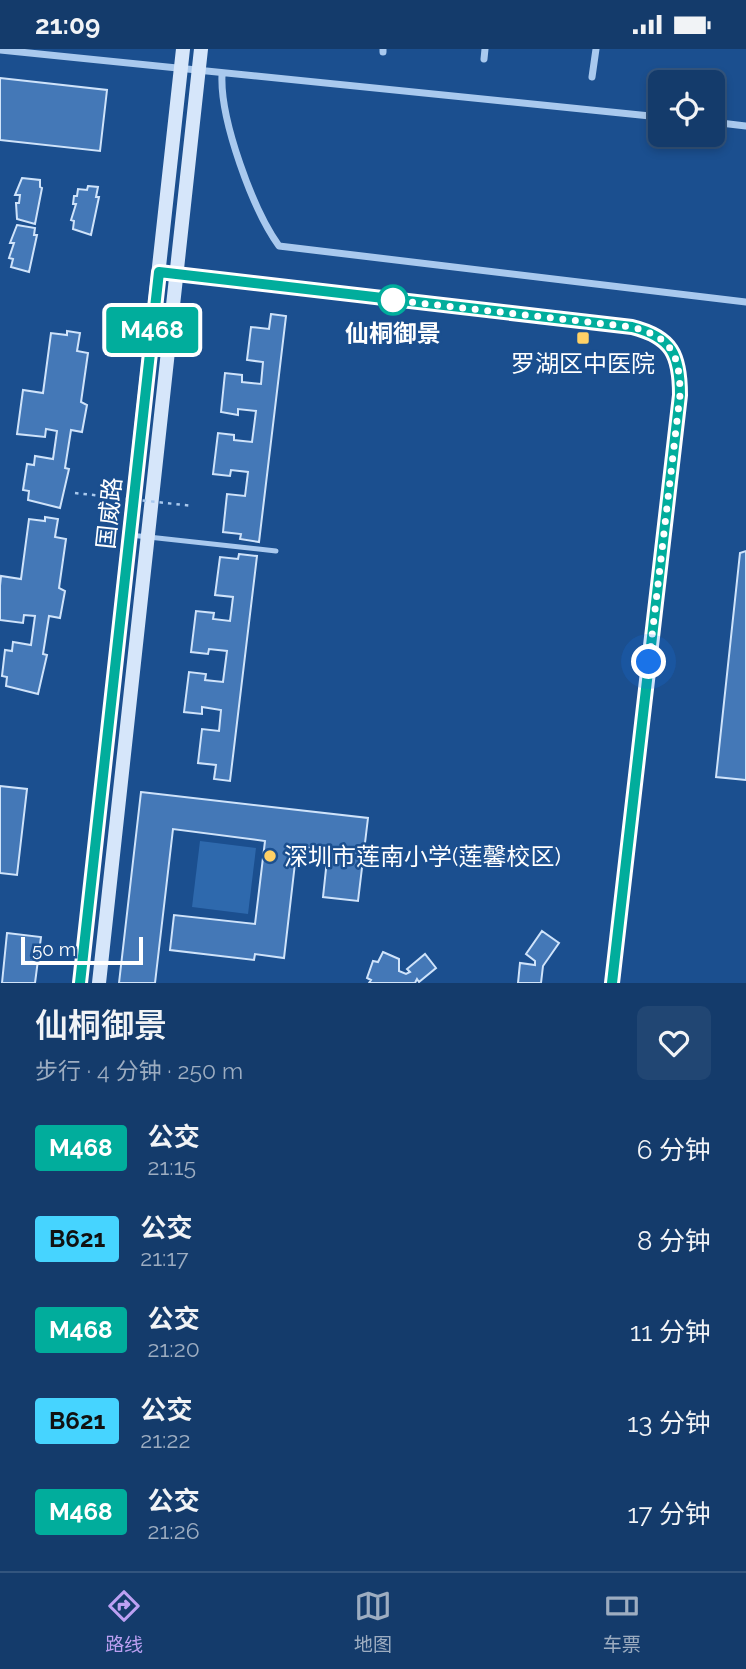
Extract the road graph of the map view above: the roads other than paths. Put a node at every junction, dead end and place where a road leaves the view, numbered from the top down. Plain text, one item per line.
1 (183, 49) edge
2 (201, 49) edge
3 (485, 49) edge
4 (596, 49) edge
5 (0, 50) edge
6 (484, 59) dead end
7 (181, 71) junction
8 (198, 73) junction
9 (222, 75) junction
10 (592, 77) dead end
11 (648, 116) edge
12 (725, 124) edge
13 (746, 126) edge
14 (159, 272) junction
15 (176, 275) junction
16 (746, 302) edge
17 (130, 535) junction
18 (147, 537) junction
19 (275, 551) dead end
20 (104, 768) junction
21 (121, 774) junction
22 (80, 983) edge
23 (99, 983) edge
24 (612, 983) edge

1 - 7 street, 国威路
2 - 8 street, 国威路
3 - 6 street
4 - 10 street
5 - 7 street
7 - 8 street
7 - 14 street, 国威路
8 - 9 street
8 - 15 street, 国威路
9 - 11 street
9 - 16 street
12 - 13 street
14 - 15 street
14 - 17 street, 国威路
15 - 18 street, 国威路
15 - 24 street
17 - 18 lane
17 - 20 street, 国威路
18 - 19 lane
18 - 21 street, 国威路
20 - 21 street
20 - 22 street, 国威路
21 - 23 street, 国威路

